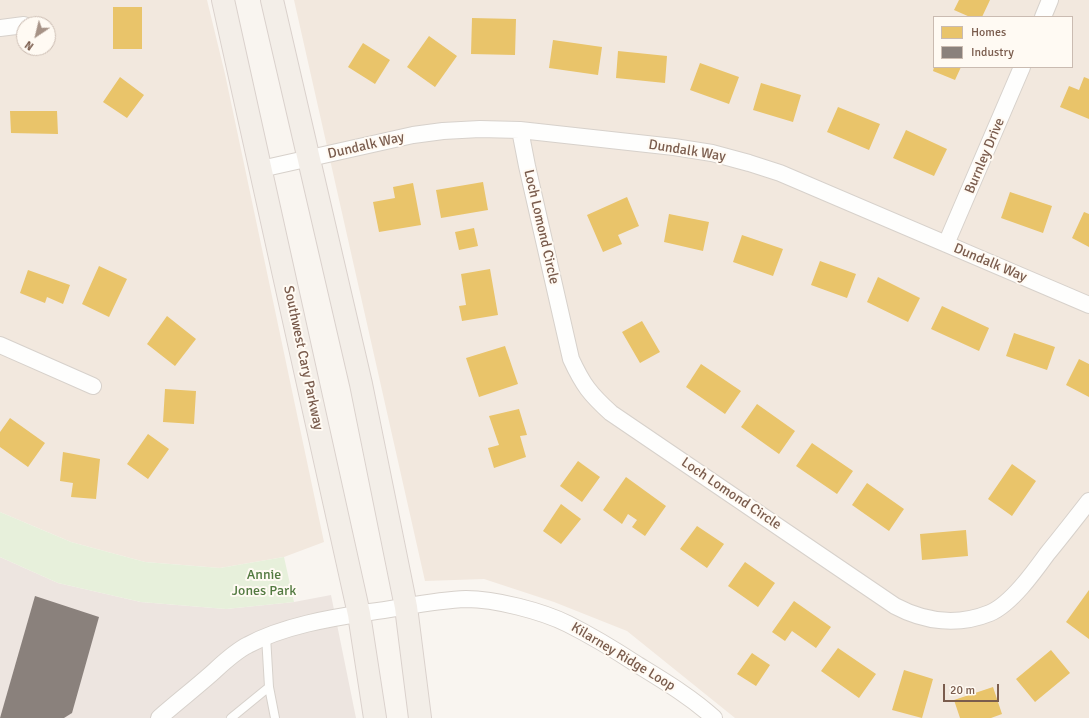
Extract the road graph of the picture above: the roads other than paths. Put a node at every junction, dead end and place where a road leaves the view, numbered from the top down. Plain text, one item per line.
1 (223, 0) edge
2 (272, 0) edge
3 (1050, 0) edge
4 (1043, 16) edge
5 (16, 26) edge
6 (0, 28) edge
7 (1022, 68) edge
8 (520, 130) junction
9 (308, 160) junction
10 (261, 169) junction
11 (946, 244) junction
12 (1089, 305) edge
13 (0, 345) edge
14 (93, 386) dead end
15 (1089, 501) edge
16 (406, 607) junction
17 (359, 614) junction
18 (266, 636) junction
19 (269, 687) junction
20 (159, 718) edge
21 (231, 718) edge
22 (275, 718) edge
23 (375, 718) edge
24 (420, 718) edge
25 (714, 718) edge

1 - 10 main road, Southwest Cary Parkway
2 - 9 main road
3 - 4 street
5 - 6 street
7 - 11 street, Burnley Drive
8 - 9 street, Dundalk Way
8 - 11 street, Dundalk Way
8 - 15 street, Loch Lomond Circle
9 - 10 street, Dundalk Way
9 - 16 main road
10 - 17 main road, Southwest Cary Parkway
11 - 12 street, Dundalk Way
13 - 14 street
16 - 17 street, Kilarney Ridge Loop
16 - 24 main road
16 - 25 street, Kilarney Ridge Loop
17 - 18 street, Kilarney Ridge Loop
17 - 23 main road, Southwest Cary Parkway
18 - 19 lane
18 - 20 street, Kilarney Ridge Loop
19 - 21 lane
19 - 22 lane

